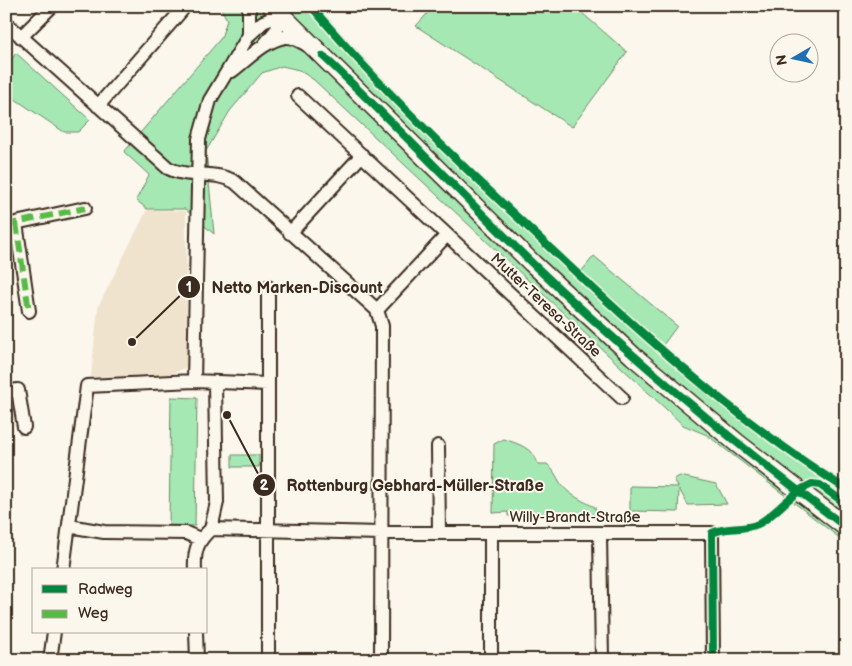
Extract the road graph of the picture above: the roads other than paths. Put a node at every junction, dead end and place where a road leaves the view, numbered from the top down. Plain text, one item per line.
1 (52, 6) edge
2 (249, 6) edge
3 (182, 10) dead end
4 (276, 10) edge
5 (6, 23) edge
6 (249, 35) junction
7 (21, 37) junction
8 (260, 50) junction
9 (323, 56) junction
10 (228, 74) junction
11 (298, 96) dead end
12 (98, 106) junction
13 (362, 155) junction
14 (199, 176) junction
15 (85, 208) dead end
16 (11, 224) edge
17 (290, 233) junction
18 (446, 236) junction
19 (268, 287) dead end
20 (377, 310) junction
21 (30, 311) dead end
22 (194, 381) junction
23 (215, 383) junction
24 (268, 384) junction
25 (6, 392) edge
26 (622, 398) dead end
27 (24, 427) dead end
28 (438, 446) dead end
29 (69, 526) junction
30 (846, 527) edge
31 (211, 529) junction
32 (267, 531) junction
33 (381, 533) junction
34 (439, 533) junction
35 (491, 534) junction
36 (600, 534) junction
37 (200, 539) junction
38 (63, 568) edge
39 (195, 568) edge
40 (54, 634) edge
41 (196, 634) edge
42 (50, 660) edge
43 (197, 660) edge
44 (268, 660) edge
45 (380, 660) edge
46 (491, 660) edge
47 (602, 660) edge
48 (713, 660) edge

1 - 7 street
2 - 6 street
3 - 12 street
4 - 6 street
4 - 8 street
4 - 9 main road
5 - 7 street
6 - 10 street
7 - 12 street
8 - 9 street
8 - 10 street
9 - 30 main road
10 - 14 street
11 - 13 street, Mutter-Teresa-Straße
12 - 14 street
13 - 17 street
13 - 18 street, Mutter-Teresa-Straße
14 - 17 street
14 - 22 street
15 - 16 street
16 - 21 street
17 - 20 street
18 - 20 street
18 - 26 street, Mutter-Teresa-Straße
19 - 24 street
20 - 33 street
22 - 23 street
22 - 29 street
23 - 24 street
23 - 31 street
24 - 32 street
25 - 27 street
28 - 34 street
29 - 37 street
29 - 38 street
31 - 32 street, Willy-Brandt-Straße
31 - 37 street
32 - 33 street, Willy-Brandt-Straße
32 - 44 street
33 - 34 street, Willy-Brandt-Straße
33 - 45 street
34 - 35 street, Willy-Brandt-Straße
35 - 36 street, Willy-Brandt-Straße
35 - 46 street
36 - 47 street
36 - 48 street, Willy-Brandt-Straße
37 - 39 street
40 - 42 street
41 - 43 street

